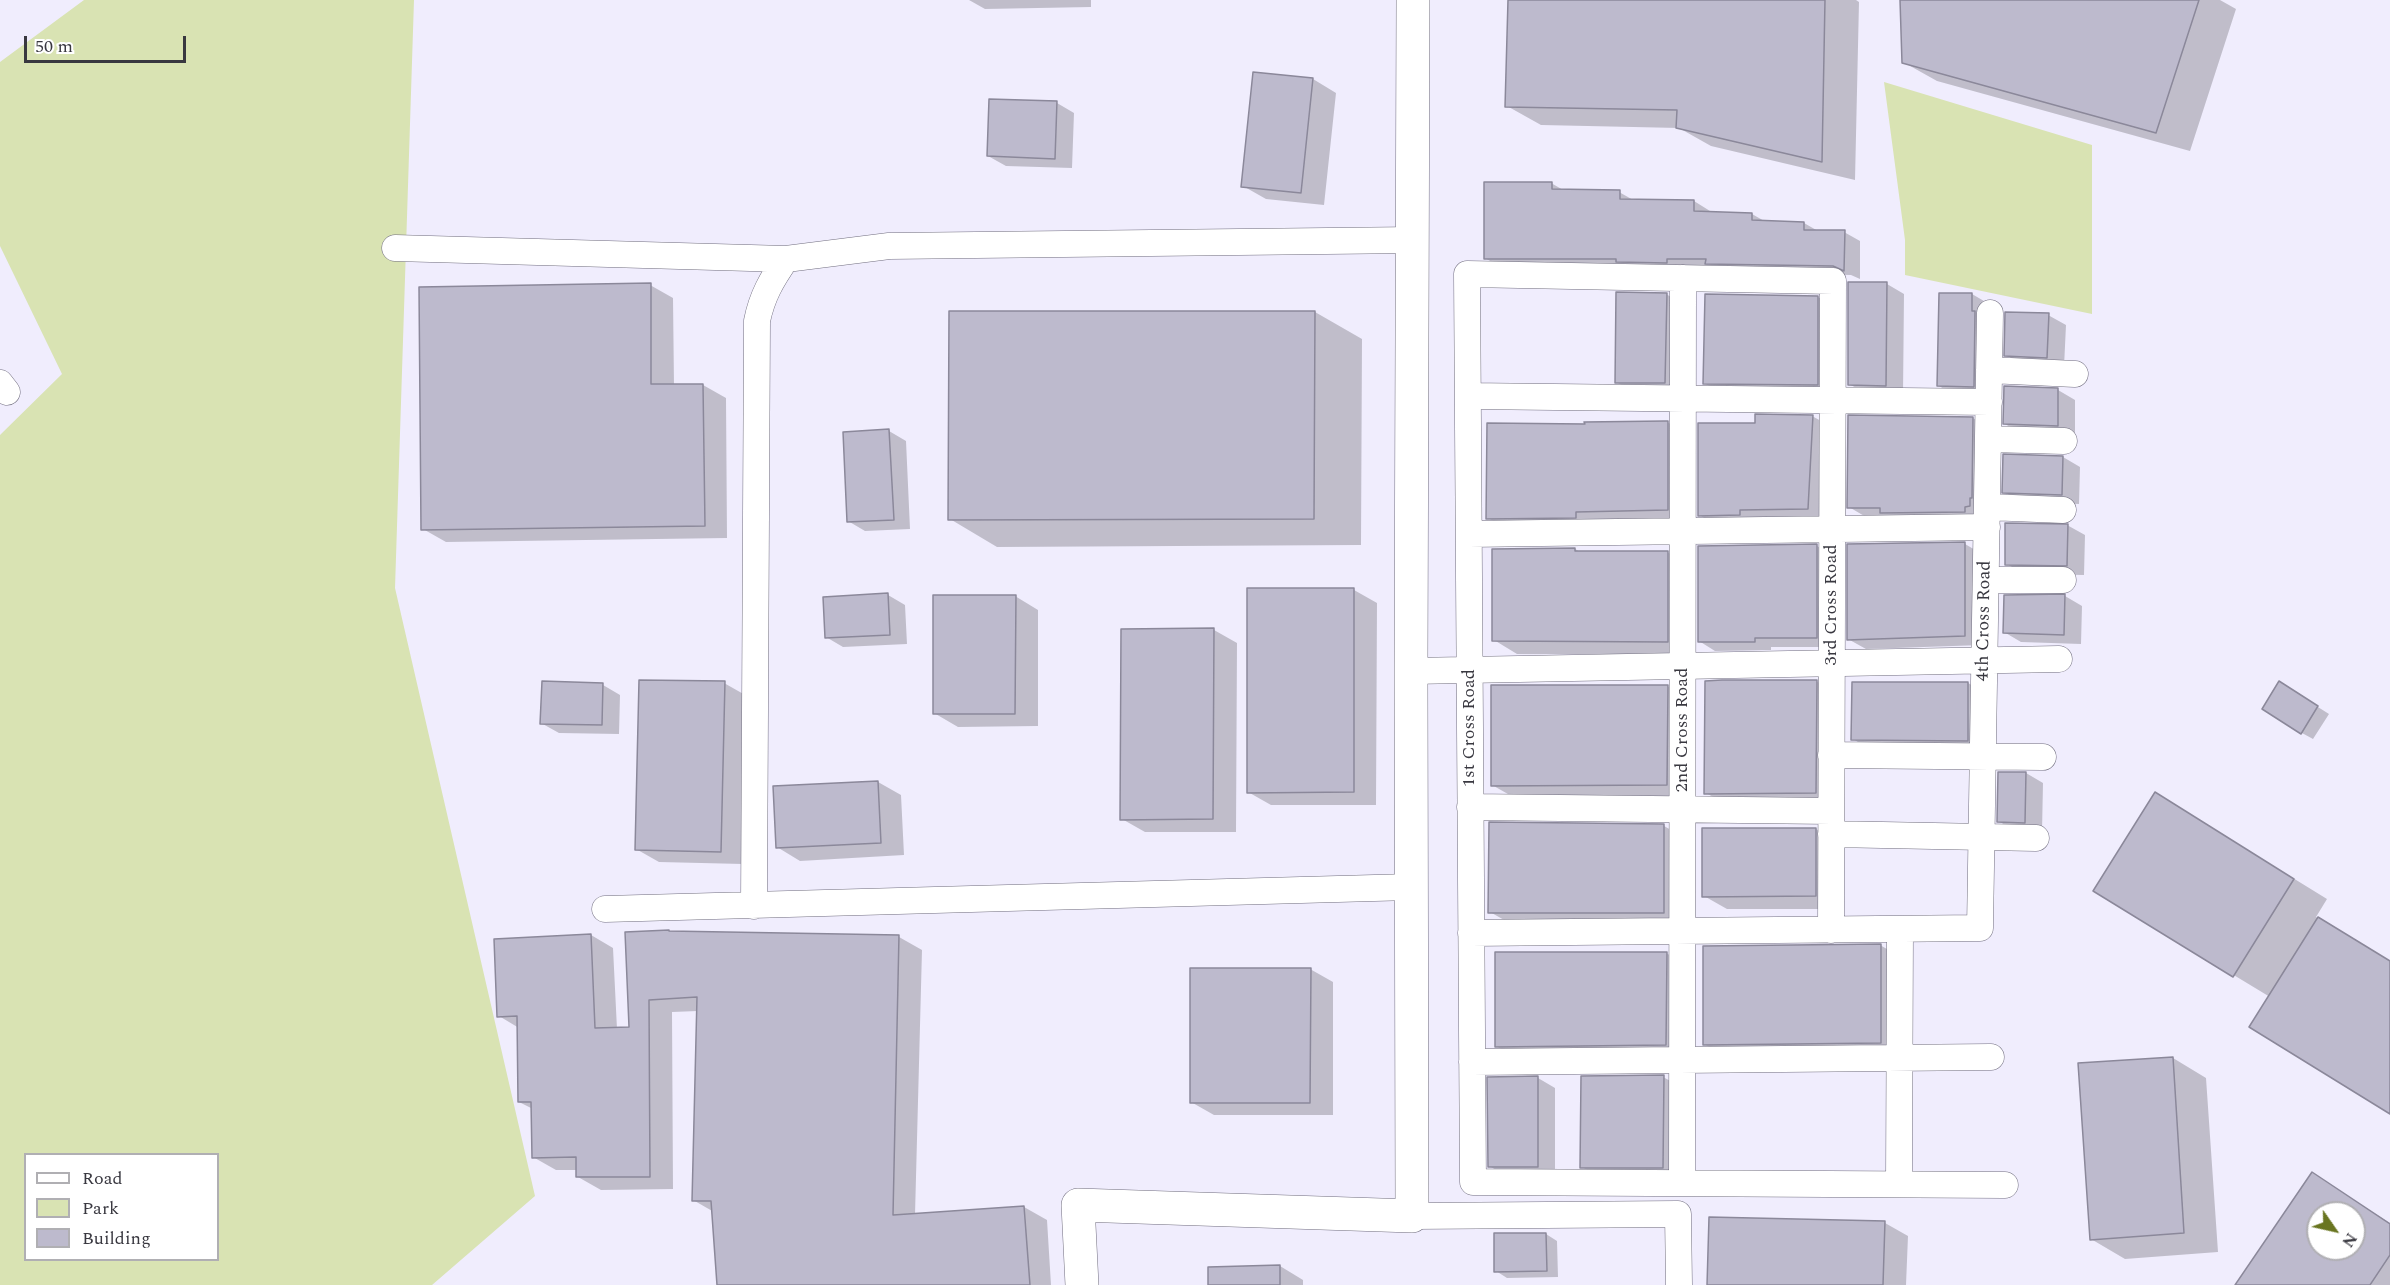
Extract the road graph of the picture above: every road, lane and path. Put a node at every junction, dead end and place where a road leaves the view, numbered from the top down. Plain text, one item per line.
1 (1413, 0) edge
2 (1414, 240) junction
3 (395, 248) dead end
4 (786, 259) junction
5 (1683, 278) junction
6 (1990, 313) dead end
7 (1989, 370) junction
8 (2075, 374) dead end
9 (1468, 396) junction
10 (1683, 398) junction
11 (1832, 400) junction
12 (1989, 402) junction
13 (1988, 439) junction
14 (2064, 441) dead end
15 (2063, 510) dead end
16 (1987, 517) junction
17 (1832, 530) junction
18 (1683, 532) junction
19 (1469, 534) junction
20 (1986, 580) junction
21 (2063, 580) dead end
22 (2059, 659) dead end
23 (1985, 660) junction
24 (1832, 663) junction
25 (1683, 666) junction
26 (1470, 670) junction
27 (1411, 671) junction
28 (1831, 755) junction
29 (1983, 756) junction
30 (2043, 758) dead end
31 (1470, 807) junction
32 (1682, 809) junction
33 (1831, 823) junction
34 (1982, 837) junction
35 (2036, 838) dead end
36 (1412, 887) junction
37 (754, 906) junction
38 (605, 909) dead end
39 (1900, 929) junction
40 (1831, 930) junction
41 (1682, 931) junction
42 (1471, 933) junction
43 (1992, 1057) dead end
44 (1900, 1058) junction
45 (1682, 1060) junction
46 (1472, 1062) junction
47 (1682, 1183) junction
48 (1899, 1184) junction
49 (2005, 1185) dead end
50 (1412, 1216) junction
51 (1082, 1285) edge
52 (1679, 1285) edge

1 - 2 street
2 - 4 street
2 - 27 street
3 - 4 street
4 - 37 street
5 - 9 street, 1st Cross Road
5 - 10 street, 2nd Cross Road
5 - 11 street, 3rd Cross Road
6 - 7 street, 4th Cross Road
7 - 8 street
7 - 12 street, 4th Cross Road
9 - 10 street
9 - 19 street, 1st Cross Road
10 - 11 street
10 - 18 street, 2nd Cross Road
11 - 12 street
11 - 17 street, 3rd Cross Road
12 - 13 street, 4th Cross Road
13 - 14 street
13 - 16 street, 4th Cross Road
15 - 16 street
16 - 17 street
16 - 20 street, 4th Cross Road
17 - 18 street
17 - 24 street, 3rd Cross Road
18 - 19 street
18 - 25 street, 2nd Cross Road
19 - 26 street, 1st Cross Road
20 - 21 street
20 - 23 street, 4th Cross Road
22 - 23 street
23 - 24 street
23 - 29 street, 4th Cross Road
24 - 25 street
24 - 28 street, 3rd Cross Road
25 - 26 street
25 - 32 street, 2nd Cross Road
26 - 27 street
26 - 31 street, 1st Cross Road
27 - 36 street
28 - 29 street
28 - 33 street, 3rd Cross Road
29 - 30 street
29 - 34 street, 4th Cross Road
31 - 32 street
31 - 42 street, 1st Cross Road
32 - 33 street
32 - 41 street, 2nd Cross Road
33 - 34 street
33 - 40 street, 3rd Cross Road
34 - 35 street
34 - 39 street, 4th Cross Road
36 - 37 street
36 - 50 street
37 - 38 street
39 - 40 street
39 - 44 street
40 - 41 street
41 - 42 street
41 - 45 street, 2nd Cross Road
42 - 46 street, 1st Cross Road
43 - 44 street
44 - 45 street
44 - 48 street
45 - 46 street
45 - 47 street, 2nd Cross Road
46 - 47 street, 1st Cross Road
47 - 48 street
48 - 49 street
50 - 51 street
50 - 52 street

